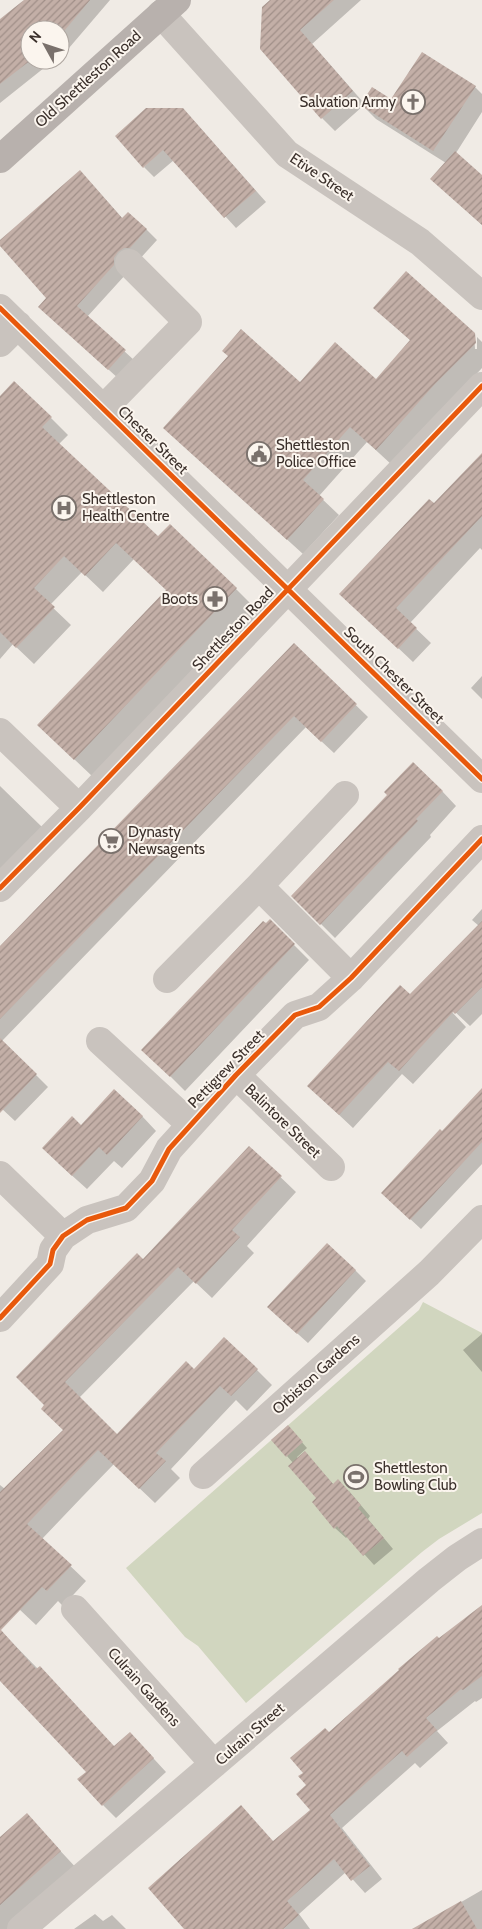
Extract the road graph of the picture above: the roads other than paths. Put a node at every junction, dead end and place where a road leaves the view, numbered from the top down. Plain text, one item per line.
1 (169, 7) edge
2 (0, 159) edge
3 (129, 263) dead end
4 (482, 296) edge
5 (6, 325) edge
6 (482, 386) edge
7 (103, 408) junction
8 (288, 590) junction
9 (0, 732) edge
10 (482, 779) edge
11 (345, 795) dead end
12 (79, 808) junction
13 (482, 839) edge
14 (259, 886) junction
15 (0, 888) edge
16 (350, 978) junction
17 (167, 979) dead end
18 (100, 1041) dead end
19 (236, 1075) junction
20 (190, 1124) junction
21 (331, 1168) dead end
22 (0, 1175) edge
23 (482, 1219) edge
24 (63, 1236) junction
25 (0, 1318) edge
26 (203, 1475) dead end
27 (482, 1542) edge
28 (74, 1610) dead end
29 (214, 1764) junction
30 (20, 1929) edge

1 - 2 main road, Old Shettleston Road
1 - 4 street, Etive Street
3 - 7 street
5 - 7 street, Chester Street
6 - 8 street, Shettleston Road
7 - 8 street, Chester Street
8 - 10 street, South Chester Street
8 - 12 street, Shettleston Road
9 - 12 street
11 - 14 street
12 - 15 street, Shettleston Road
13 - 16 street, Pettigrew Street
14 - 16 street
14 - 17 street
16 - 19 street, Pettigrew Street
18 - 20 street
19 - 20 street, Pettigrew Street
19 - 21 street, Balintore Street
20 - 24 street, Pettigrew Street
22 - 24 street
23 - 26 street, Orbiston Gardens
24 - 25 street, Pettigrew Street
27 - 29 street, Culrain Street
28 - 29 street, Culrain Gardens
29 - 30 street, Culrain Street

